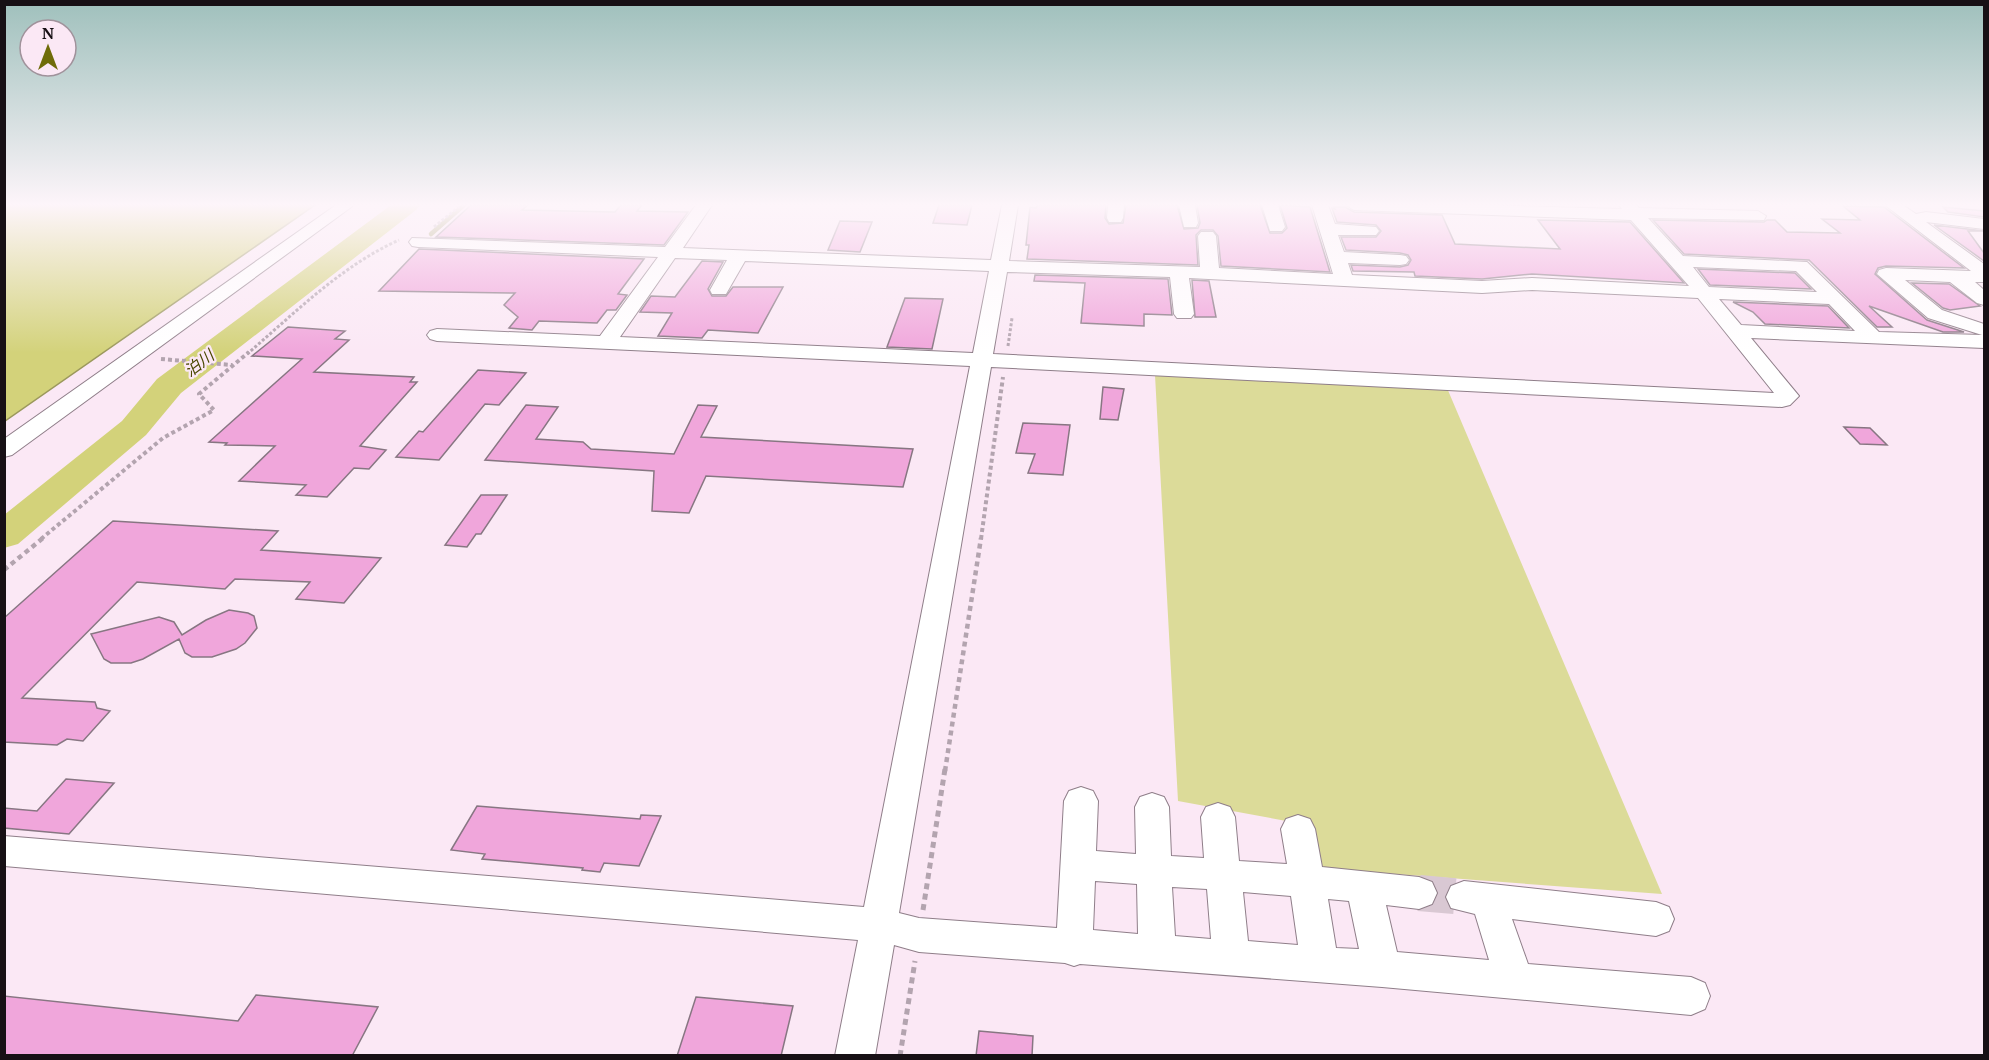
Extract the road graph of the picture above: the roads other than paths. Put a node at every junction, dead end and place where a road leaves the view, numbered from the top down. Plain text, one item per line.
1 (276, 254) edge
2 (667, 254) edge
3 (736, 254) edge
4 (746, 254) edge
5 (999, 254) edge
6 (1208, 254) edge
7 (1672, 254) edge
8 (1958, 254) edge
9 (1337, 257) joint
10 (1400, 260) dead end
11 (1678, 261) junction
12 (997, 266) junction
13 (1984, 271) edge
14 (1179, 272) junction
15 (1210, 273) junction
16 (1955, 276) junction
17 (1984, 277) edge
18 (1344, 280) junction
19 (719, 290) dead end
20 (1702, 291) junction
21 (1835, 299) junction
22 (1984, 299) edge
23 (1184, 314) dead end
24 (1984, 330) edge
25 (1735, 331) junction
26 (436, 335) dead end
27 (1874, 338) junction
28 (1984, 341) edge
29 (606, 343) junction
30 (994, 360) junction
31 (4, 450) edge
32 (1080, 801) dead end
33 (1152, 807) dead end
34 (1218, 817) dead end
35 (1298, 829) dead end
36 (4, 851) edge
37 (1079, 865) junction
38 (1156, 869) junction
39 (1224, 874) junction
40 (1307, 881) junction
41 (1364, 887) junction
42 (1419, 893) tunnel mouth
43 (1656, 919) dead end
44 (880, 926) junction
45 (1074, 948) junction
46 (1157, 954) junction
47 (1232, 959) junction
48 (1320, 966) junction
49 (1382, 969) junction
50 (1515, 981) junction
51 (1691, 996) dead end
52 (855, 1056) edge

1 - 31 street
2 - 29 street
3 - 19 street
4 - 12 street
5 - 12 street
6 - 15 street
7 - 11 street
8 - 13 street
9 - 10 street
9 - 18 street
11 - 20 street
11 - 21 street
12 - 14 street
12 - 30 street
14 - 15 street
14 - 23 street
15 - 18 street
16 - 17 street
16 - 22 street
16 - 24 street
18 - 20 street
20 - 21 street
20 - 25 street
21 - 27 street
25 - 27 street
25 - 30 street
26 - 29 street
27 - 28 street
29 - 30 street
30 - 44 street
32 - 37 street
33 - 38 street
34 - 39 street
35 - 40 street
36 - 44 street
37 - 38 street
37 - 45 street
38 - 39 street
38 - 46 street
39 - 40 street
39 - 47 street
40 - 41 street
40 - 48 street
41 - 42 street
41 - 49 street
43 - 50 street
44 - 45 street
44 - 52 street
45 - 46 street
46 - 47 street
47 - 48 street
48 - 49 street
49 - 50 street
50 - 51 street

